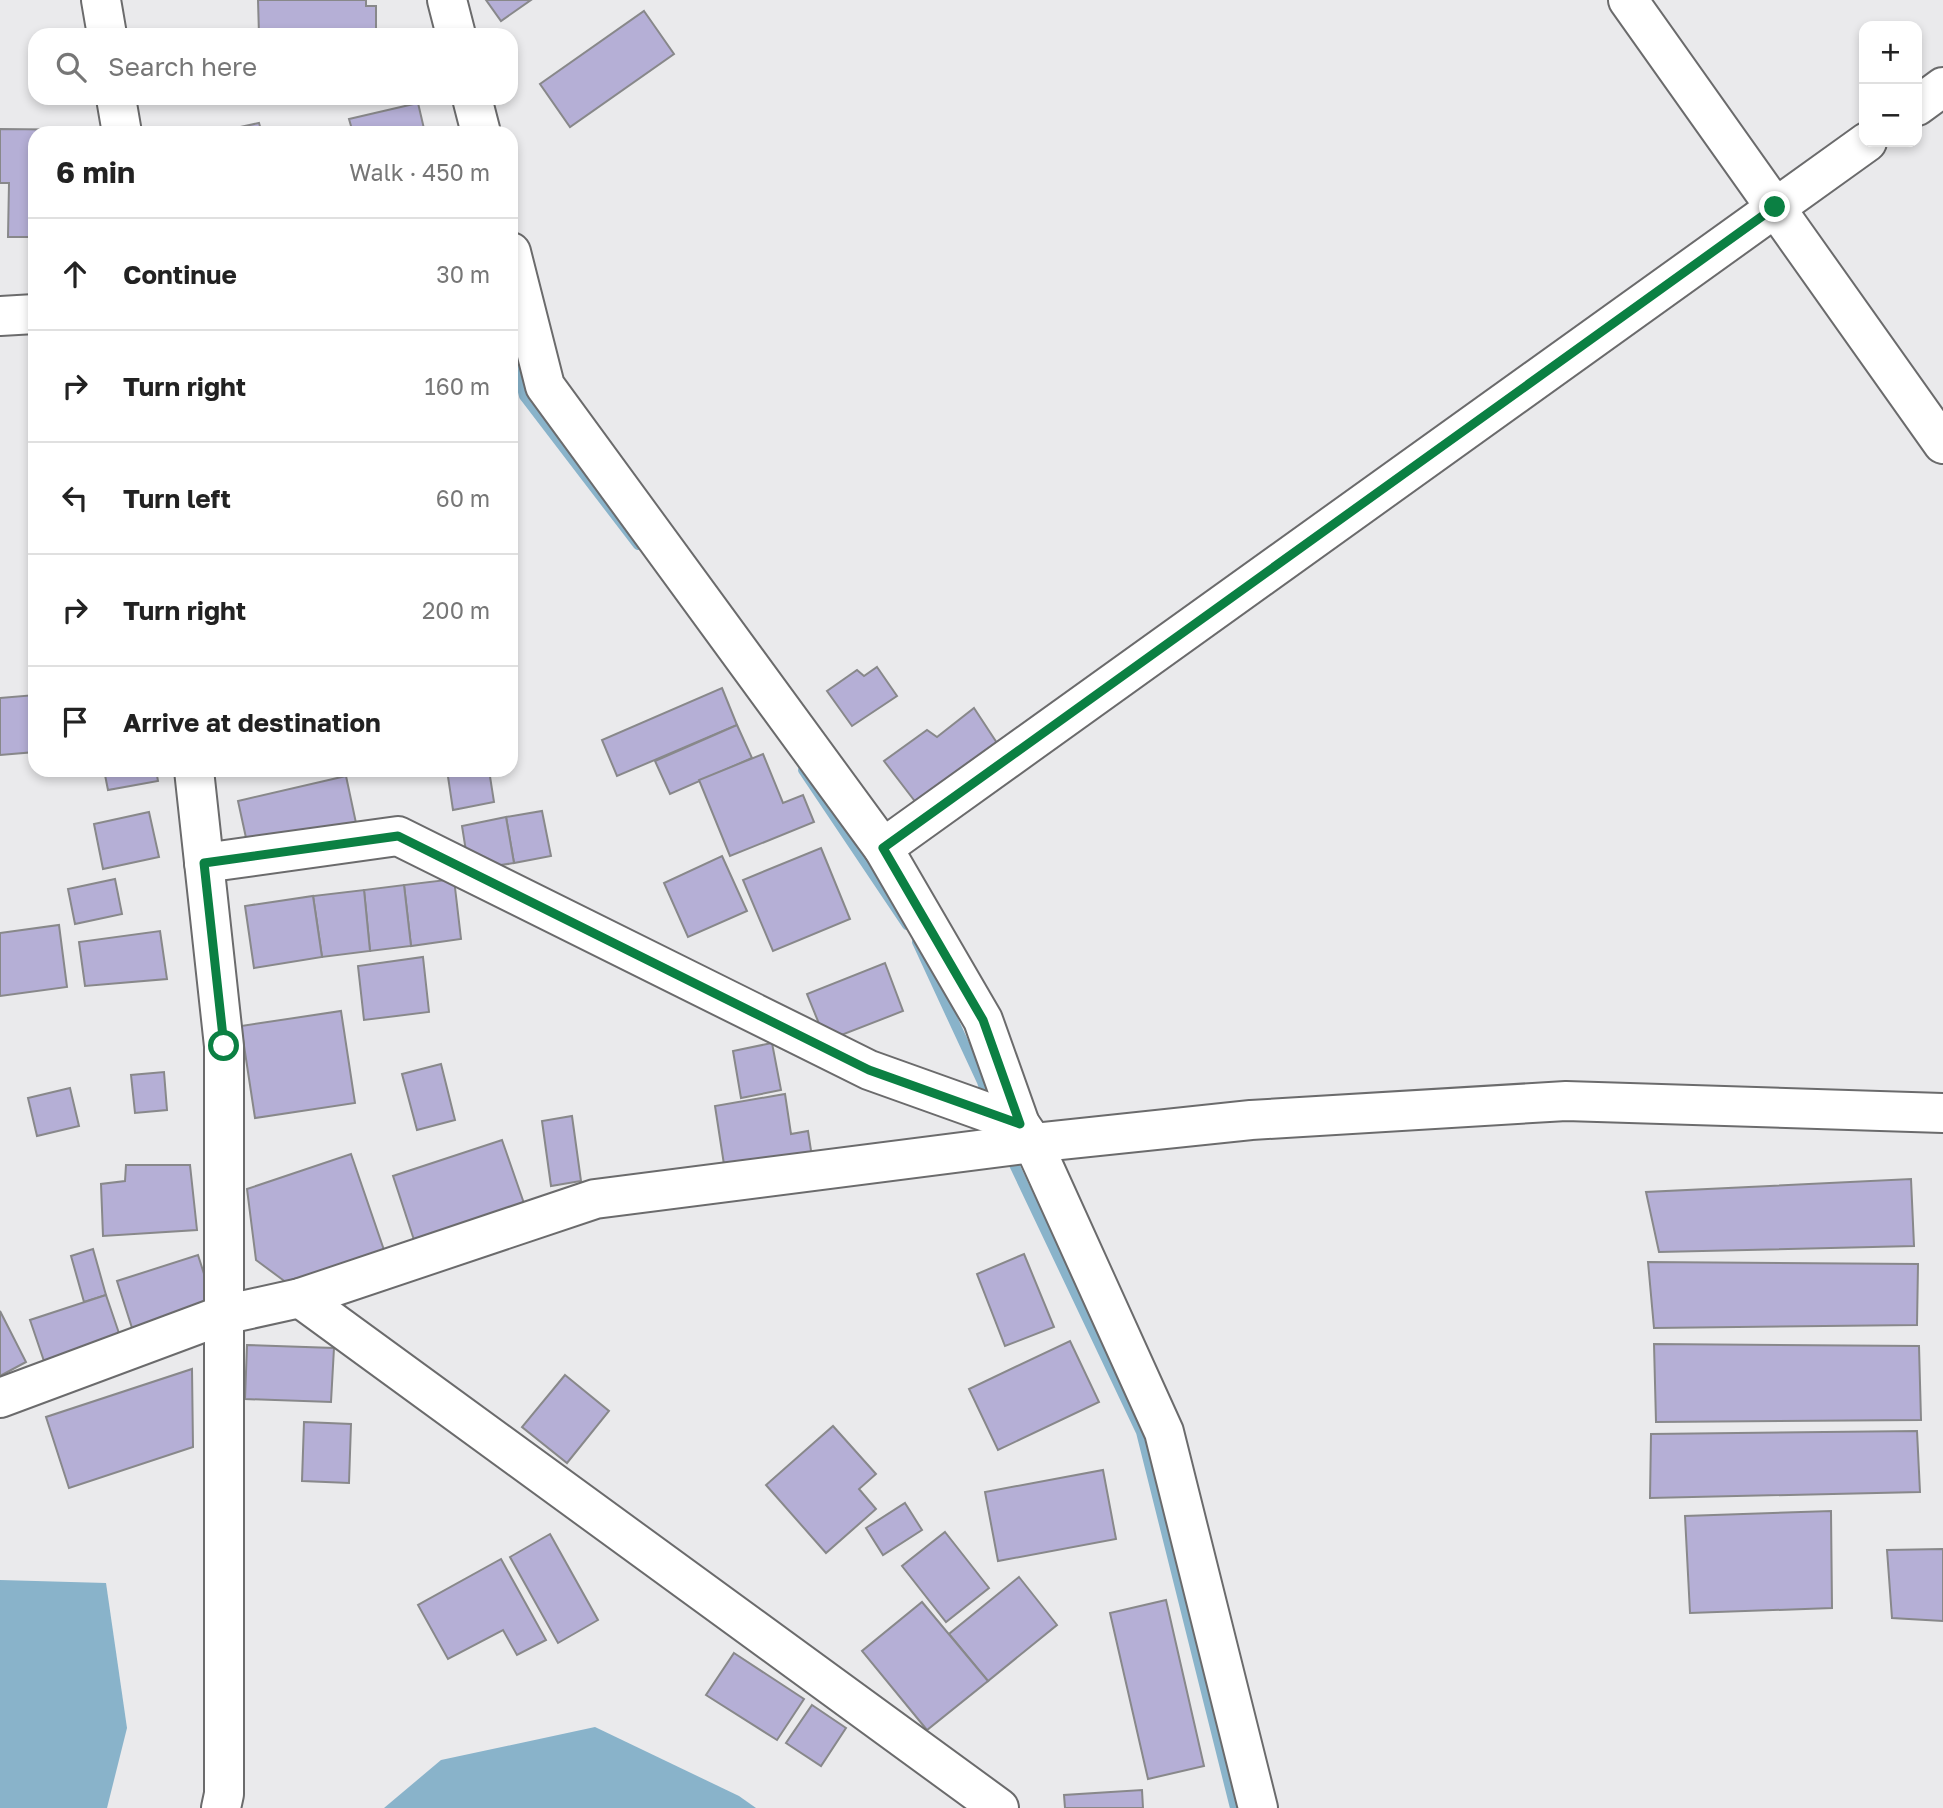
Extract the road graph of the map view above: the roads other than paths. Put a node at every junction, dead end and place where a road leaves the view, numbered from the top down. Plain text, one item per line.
1 (101, 0) edge
2 (447, 0) edge
3 (1628, 0) edge
4 (106, 28) edge
5 (454, 28) edge
6 (1943, 88) edge
7 (1922, 103) edge
8 (117, 105) edge
9 (474, 105) edge
10 (121, 126) edge
11 (479, 126) edge
12 (1860, 147) edge
13 (1775, 207) junction
14 (518, 280) edge
15 (28, 314) edge
16 (0, 316) edge
17 (1943, 444) edge
18 (195, 777) edge
19 (883, 848) junction
20 (204, 863) junction
21 (1943, 1113) edge
22 (1027, 1134) junction
23 (300, 1298) junction
24 (223, 1315) junction
25 (0, 1398) edge
26 (221, 1808) edge
27 (999, 1808) edge
28 (1258, 1808) edge

1 - 4 street
2 - 5 street
3 - 13 street
6 - 7 street
8 - 10 street
9 - 11 street
12 - 13 street
13 - 17 street
13 - 19 street
14 - 19 street
15 - 16 street
18 - 20 street
19 - 22 street
20 - 22 street
20 - 24 street
21 - 22 street
22 - 23 street
22 - 28 street
23 - 24 street
23 - 27 street
24 - 25 street
24 - 26 street

